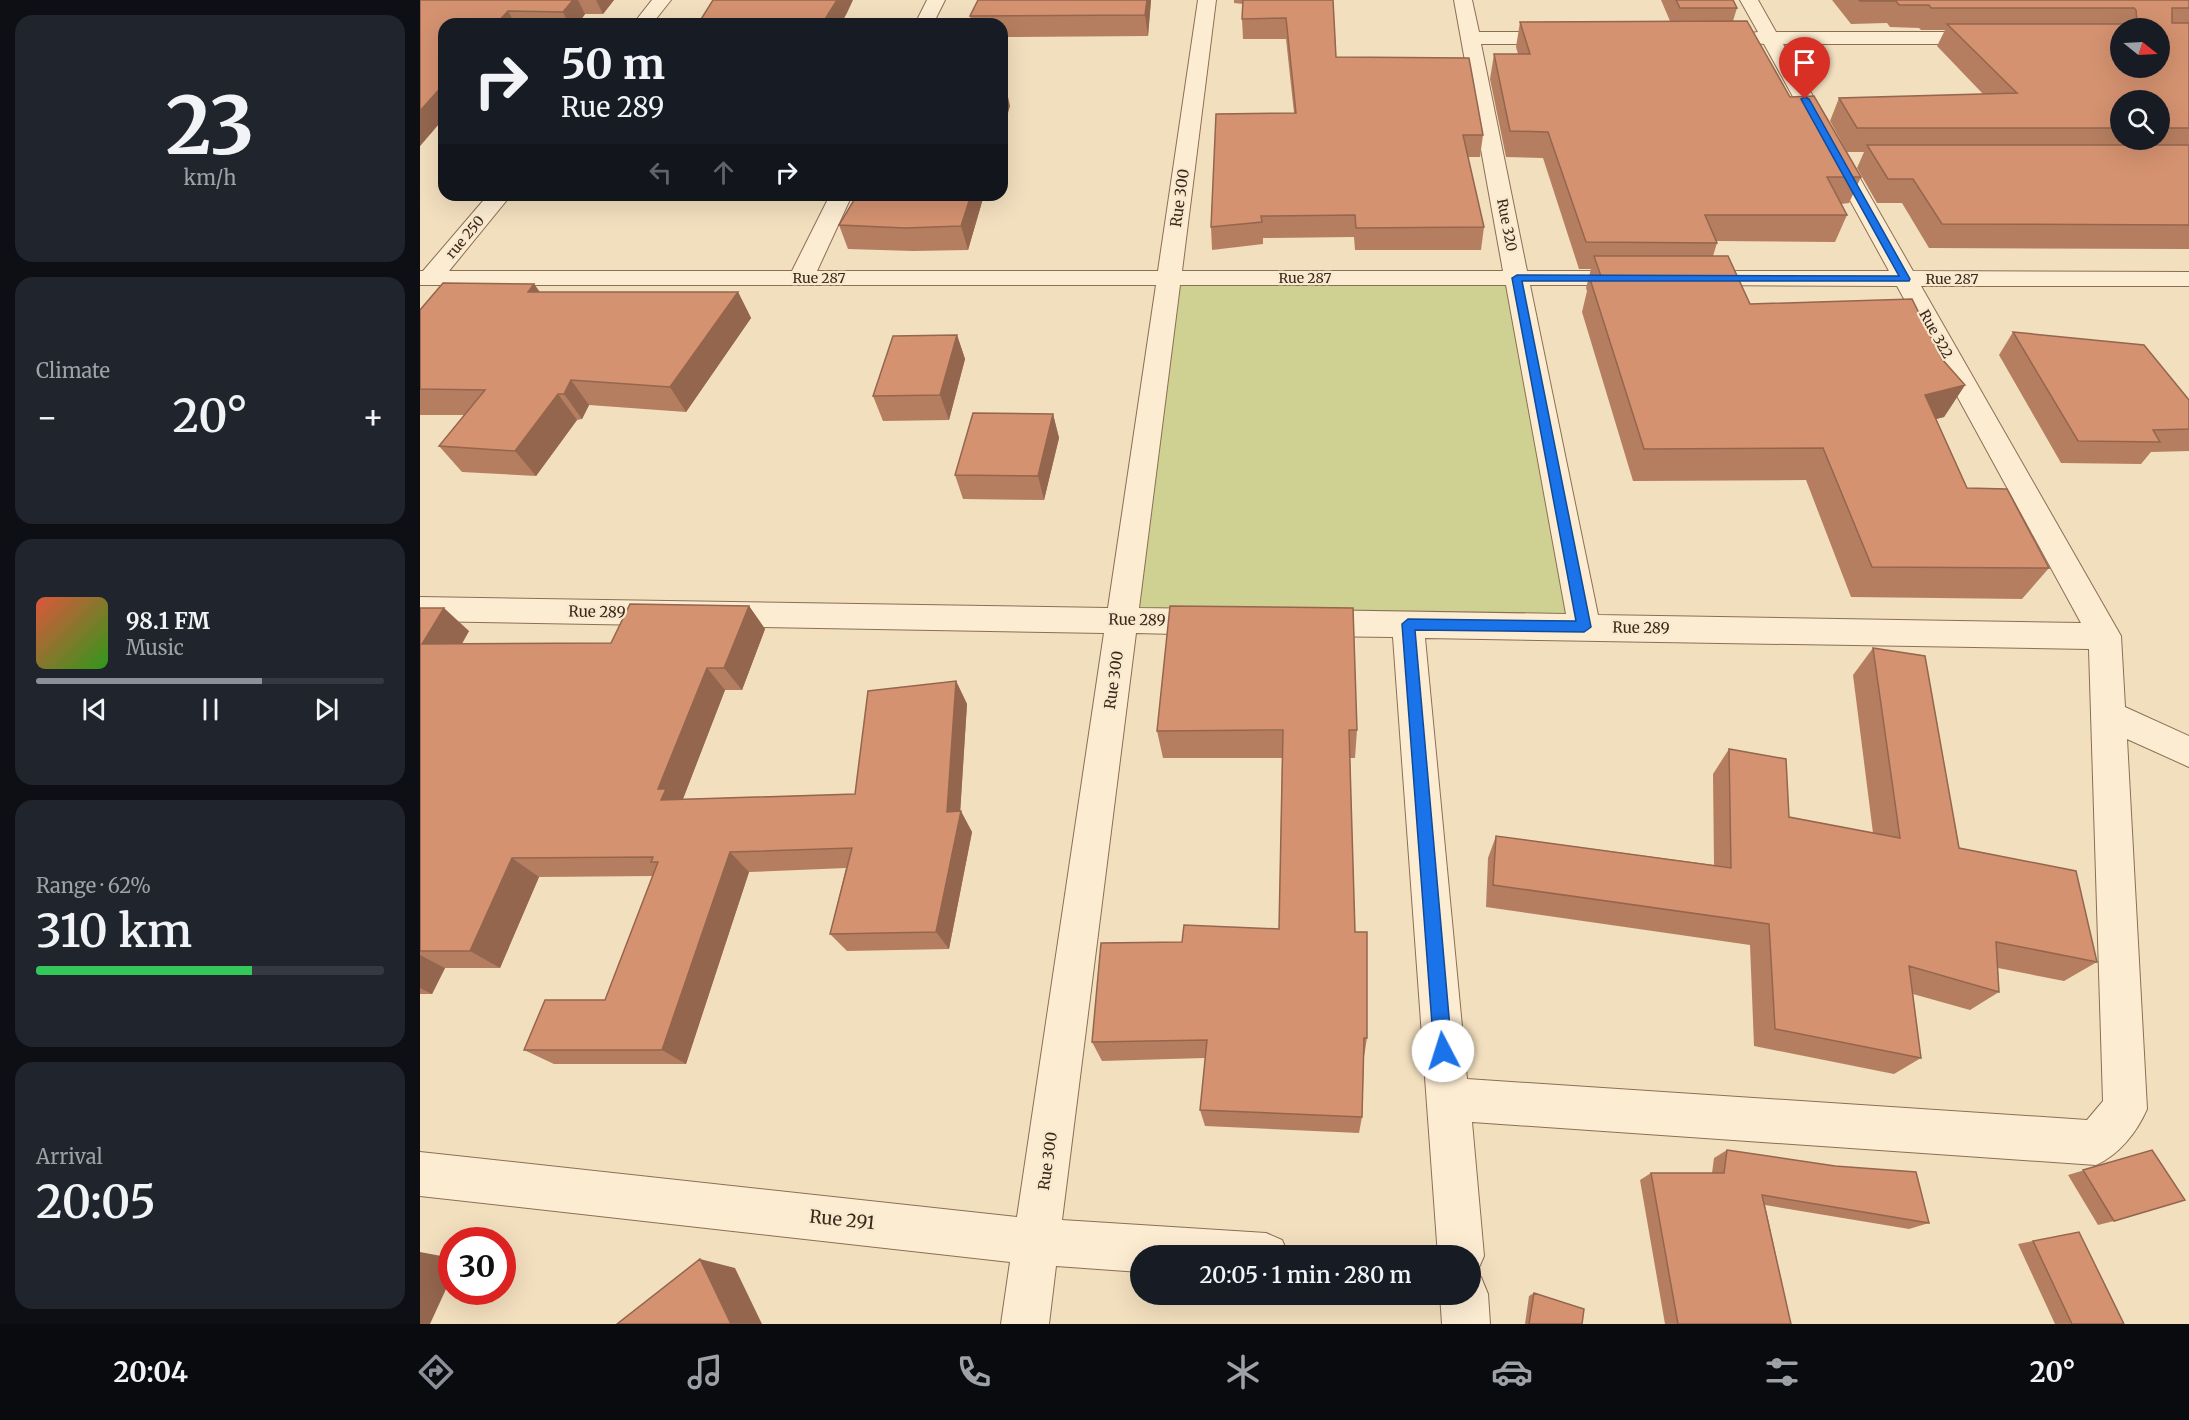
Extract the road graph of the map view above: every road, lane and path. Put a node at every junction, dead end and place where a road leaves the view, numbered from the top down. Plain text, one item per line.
1 (662, 0) edge
2 (936, 0) edge
3 (1207, 0) edge
4 (1463, 0) edge
5 (1749, 0) edge
6 (647, 18) edge
7 (927, 18) edge
8 (1470, 38) junction
9 (1574, 38) edge
10 (1736, 38) edge
11 (1771, 38) junction
12 (2004, 38) edge
13 (495, 201) edge
14 (839, 201) edge
15 (425, 278) edge
16 (801, 278) junction
17 (1169, 278) junction
18 (1517, 278) junction
19 (1905, 279) junction
20 (2189, 279) edge
21 (420, 609) edge
22 (1122, 620) junction
23 (1242, 622) edge
24 (1277, 622) edge
25 (1408, 624) junction
26 (1584, 627) junction
27 (2105, 636) junction
28 (2109, 715) junction
29 (2182, 749) edge
30 (1447, 1099) junction
31 (420, 1174) edge
32 (1037, 1242) junction
33 (1460, 1245) edge
34 (1130, 1248) edge
35 (1465, 1305) edge
36 (1025, 1324) edge
37 (1466, 1324) edge

1 - 6 street
2 - 7 street
3 - 17 street, Rue 300
4 - 8 street, Rue 320
5 - 11 street, Rue 322
8 - 9 street
8 - 18 street, Rue 320
10 - 11 street
11 - 12 street
11 - 19 street, Rue 322
13 - 15 street, rue 250
14 - 16 street
15 - 16 street, Rue 287
16 - 17 street, Rue 287
17 - 18 street, Rue 287
17 - 22 street, Rue 300
18 - 19 street, Rue 287
18 - 26 street, Rue 320
19 - 20 street, Rue 287
19 - 27 street, Rue 322
21 - 22 street, Rue 289
22 - 23 street, Rue 289
22 - 32 street, Rue 300
24 - 25 street, Rue 289
25 - 26 street, Rue 289
25 - 30 street
26 - 27 street, Rue 289
27 - 28 street
28 - 29 street
28 - 30 street
30 - 33 street
31 - 32 street, Rue 291
32 - 34 street, Rue 291
32 - 36 street, Rue 300
35 - 37 street

